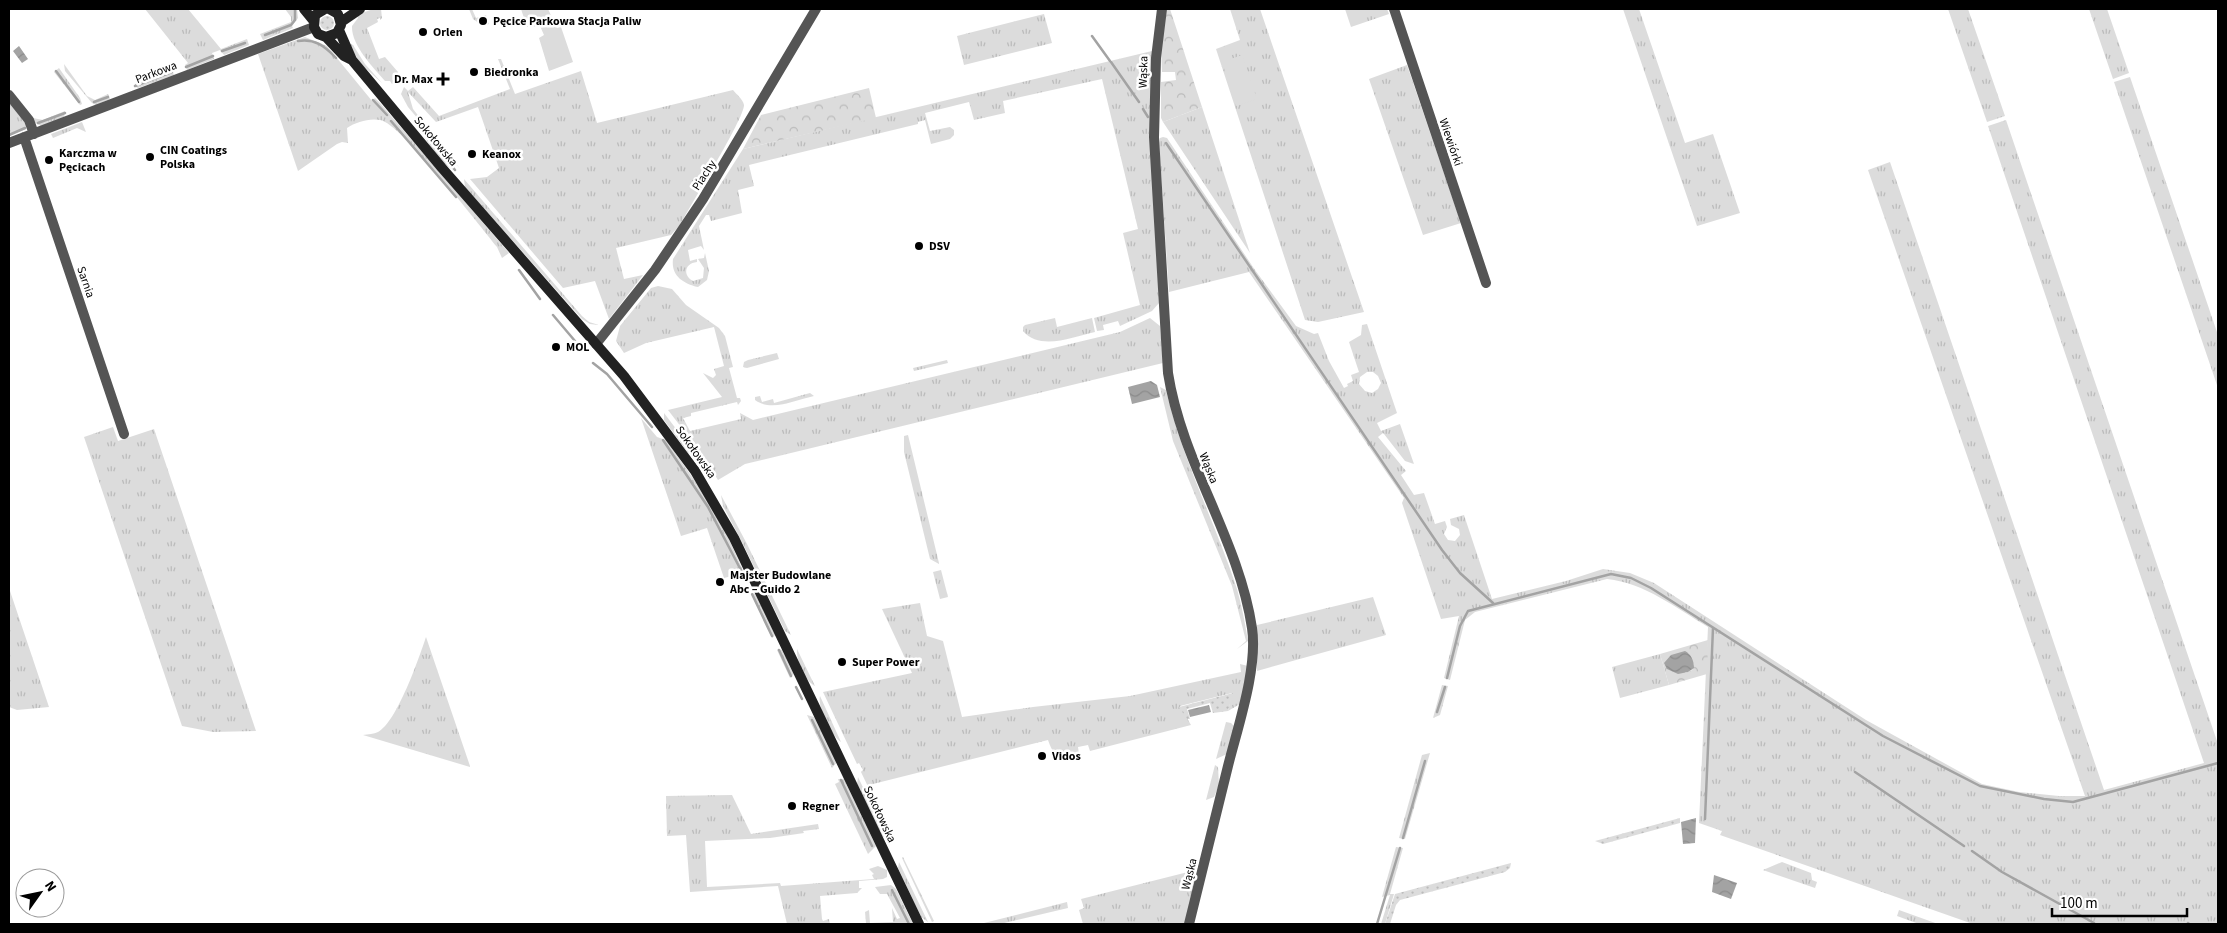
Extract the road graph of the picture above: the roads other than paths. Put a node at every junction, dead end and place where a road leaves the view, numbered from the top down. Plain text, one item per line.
1 (304, 9) edge
2 (328, 9) edge
3 (360, 9) edge
4 (816, 9) edge
5 (1162, 9) edge
6 (1394, 9) edge
7 (313, 23) junction
8 (340, 26) junction
9 (326, 37) junction
10 (352, 60) junction
11 (9, 95) edge
12 (29, 135) junction
13 (9, 143) edge
14 (1486, 283) dead end
15 (596, 344) junction
16 (124, 434) dead end
17 (919, 924) edge
18 (1189, 924) edge

1 - 7 street, Sokołowska
2 - 7 street
2 - 8 street, Sokołowska
3 - 8 street
4 - 15 street, Piachy
5 - 18 street, Wąska
6 - 14 street, Wiewiórki
7 - 9 street, Sokołowska
7 - 12 street, Parkowa
8 - 9 street
8 - 10 street, Sokołowska
9 - 10 street, Sokołowska
10 - 15 street, Sokołowska
11 - 12 street, Sarnia
12 - 13 street, Parkowa
12 - 16 street, Sarnia
15 - 17 street, Sokołowska

